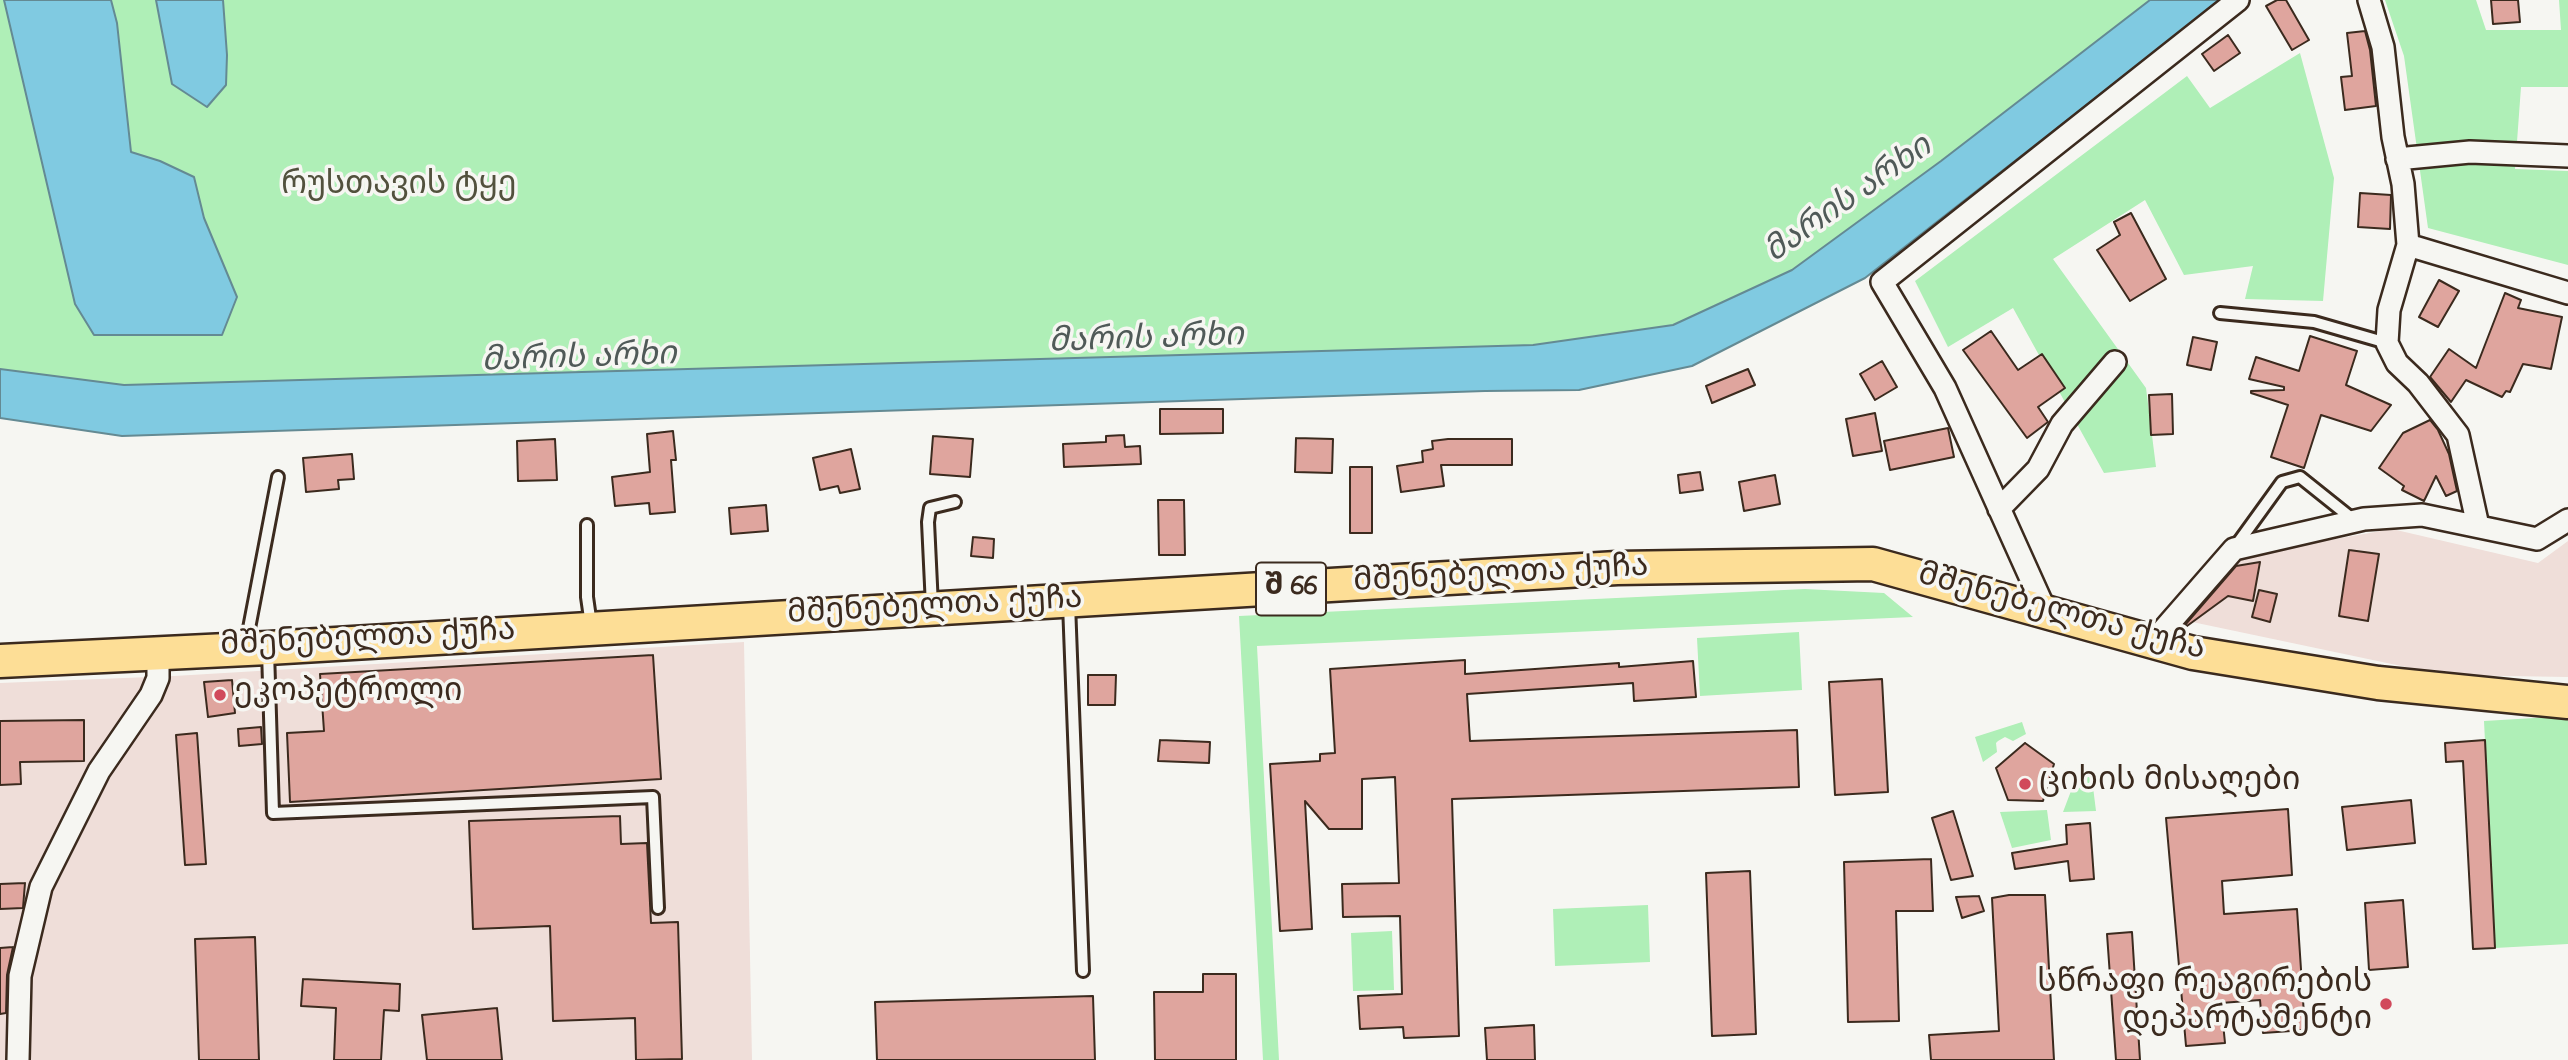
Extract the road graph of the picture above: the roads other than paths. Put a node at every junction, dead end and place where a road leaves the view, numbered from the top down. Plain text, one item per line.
1 (2238, 0) edge
2 (2369, 0) edge
3 (2568, 156) edge
4 (2397, 159) junction
5 (2408, 245) junction
6 (2568, 293) edge
7 (2220, 313) dead end
8 (2387, 343) junction
9 (2115, 362) dead end
10 (278, 477) dead end
11 (955, 502) dead end
12 (1999, 509) junction
13 (2568, 520) edge
14 (2355, 521) junction
15 (587, 525) dead end
16 (2478, 526) junction
17 (2234, 549) junction
18 (1069, 601) junction
19 (932, 609) junction
20 (2045, 610) junction
21 (592, 628) junction
22 (2152, 643) junction
23 (257, 648) junction
24 (158, 652) junction
25 (0, 661) edge
26 (2568, 702) edge
27 (659, 908) dead end
28 (1083, 971) dead end
29 (18, 1060) edge

1 - 12 street
2 - 4 street
3 - 4 street
4 - 5 street
5 - 6 street
5 - 8 street
7 - 8 lane
8 - 16 street
9 - 12 street
10 - 23 lane
11 - 19 lane
12 - 20 street
13 - 16 street
14 - 16 street
14 - 17 street
14 - 17 lane
15 - 21 lane
17 - 22 street
18 - 19 main road, მშენებელთა ქუჩა / შ 66
18 - 20 main road, მშენებელთა ქუჩა / შ 66
18 - 28 lane
19 - 21 main road, მშენებელთა ქუჩა / შ 66
20 - 22 main road, მშენებელთა ქუჩა / შ 66
21 - 23 main road, მშენებელთა ქუჩა / შ 66
22 - 26 main road, მშენებელთა ქუჩა / შ 66
23 - 24 main road, მშენებელთა ქუჩა / შ 66
23 - 27 lane
24 - 25 main road, მშენებელთა ქუჩა / შ 66
24 - 29 street

